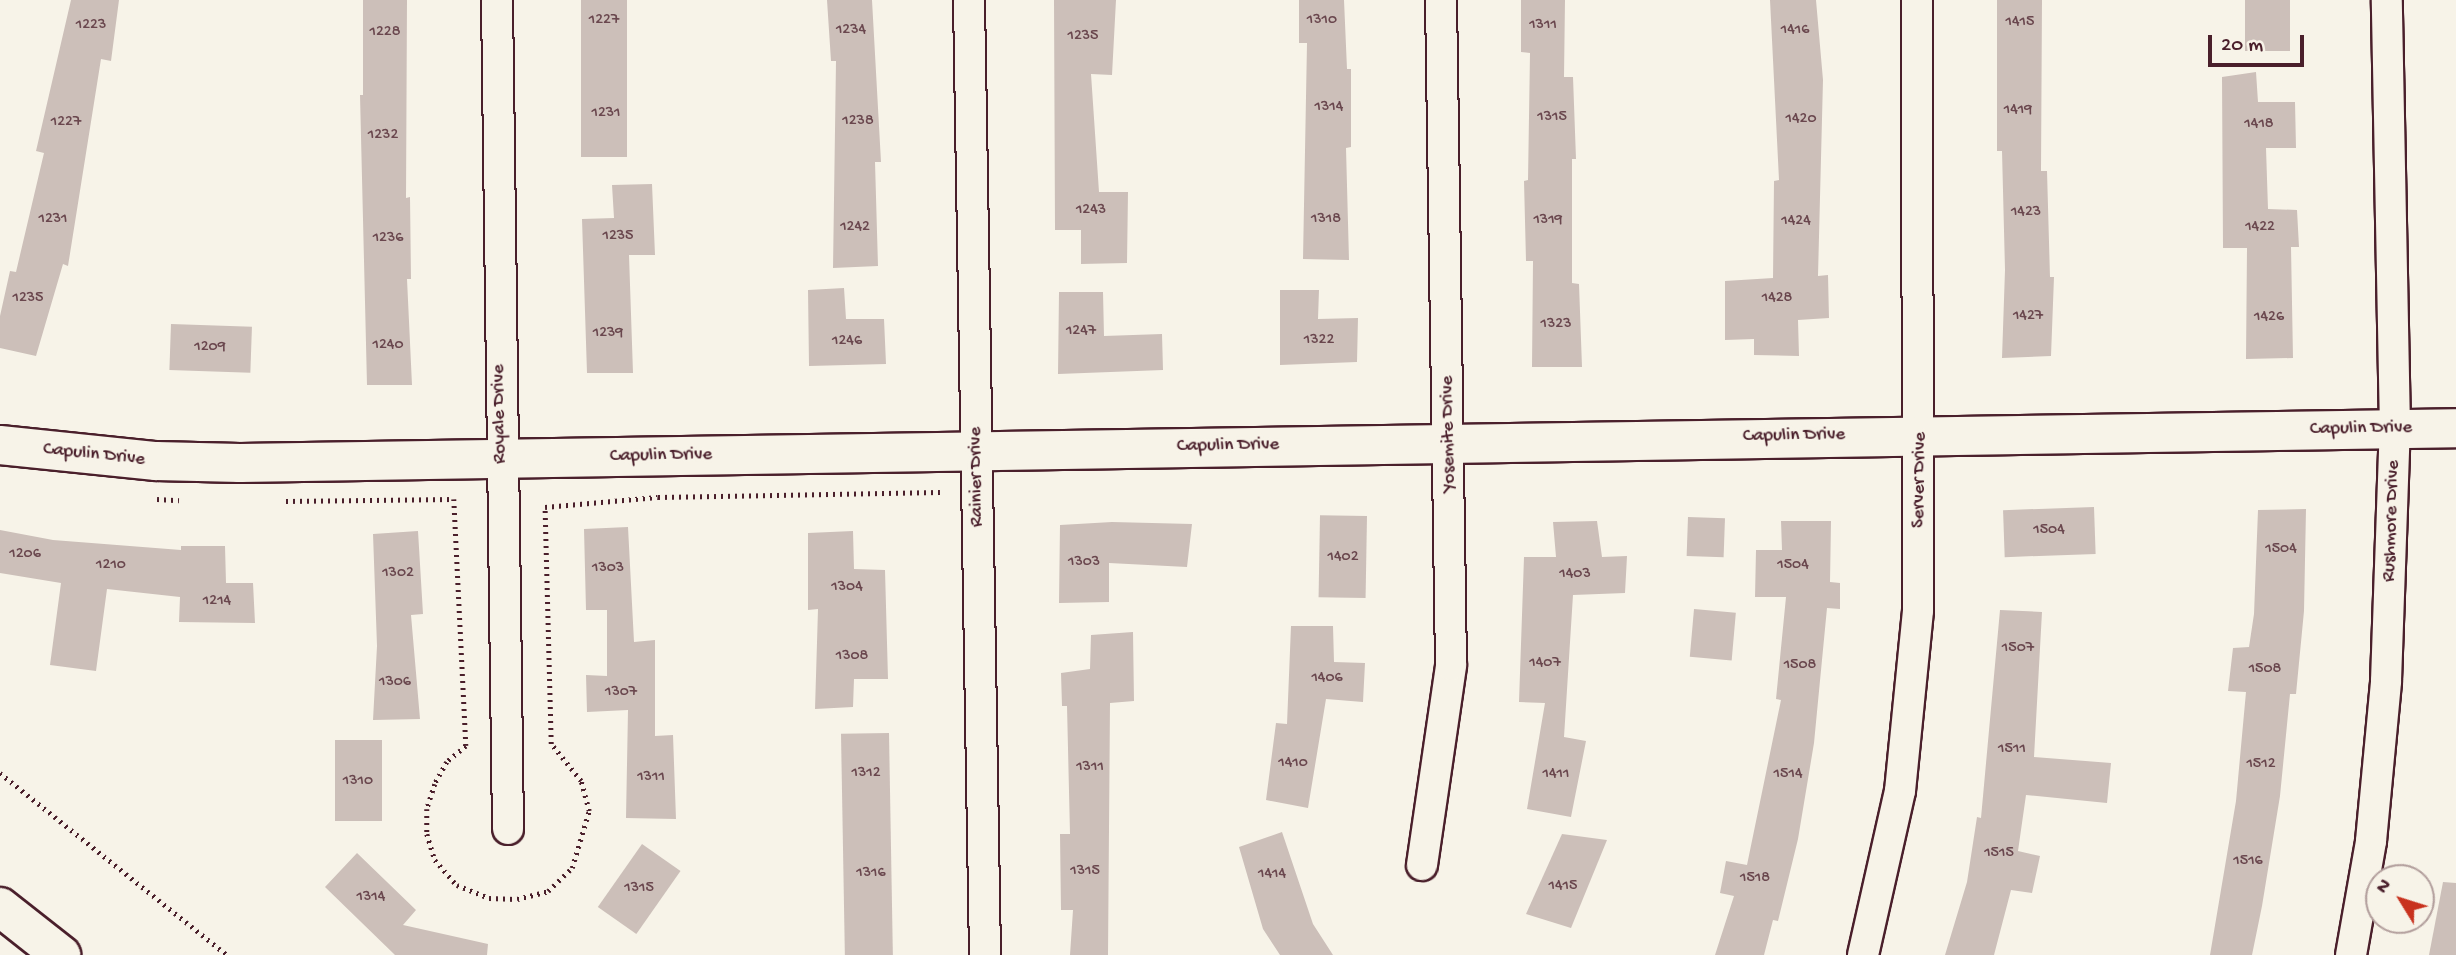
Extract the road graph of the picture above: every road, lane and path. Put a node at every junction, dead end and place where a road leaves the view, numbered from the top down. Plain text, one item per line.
1 (497, 0) edge
2 (969, 0) edge
3 (1441, 0) edge
4 (1917, 0) edge
5 (2387, 0) edge
6 (2456, 428) edge
7 (2395, 429) junction
8 (1921, 435) junction
9 (1450, 441) junction
10 (0, 444) edge
11 (976, 453) junction
12 (501, 458) junction
13 (940, 492) dead end
14 (149, 498) dead end
15 (189, 500) dead end
16 (271, 501) dead end
17 (0, 773) edge
18 (508, 829) dead end
19 (1422, 865) dead end
20 (0, 907) edge
21 (61, 955) edge
22 (227, 955) edge
23 (985, 955) edge
24 (1863, 955) edge
25 (2351, 955) edge

1 - 12 street, Royale Drive
2 - 11 street, Rainier Drive
3 - 9 street, Yosemite Drive
4 - 8 street, Server Drive
5 - 7 street, Rushmore Drive
6 - 7 street, Capulin Drive
7 - 8 street, Capulin Drive
7 - 25 street, Rushmore Drive
8 - 9 street, Capulin Drive
8 - 24 street, Server Drive
9 - 11 street, Capulin Drive
9 - 19 street, Yosemite Drive
10 - 12 street, Capulin Drive
11 - 12 street, Capulin Drive
11 - 23 street, Rainier Drive
12 - 18 street, Royale Drive
13 - 16 path
14 - 15 path
17 - 22 path
20 - 21 street

